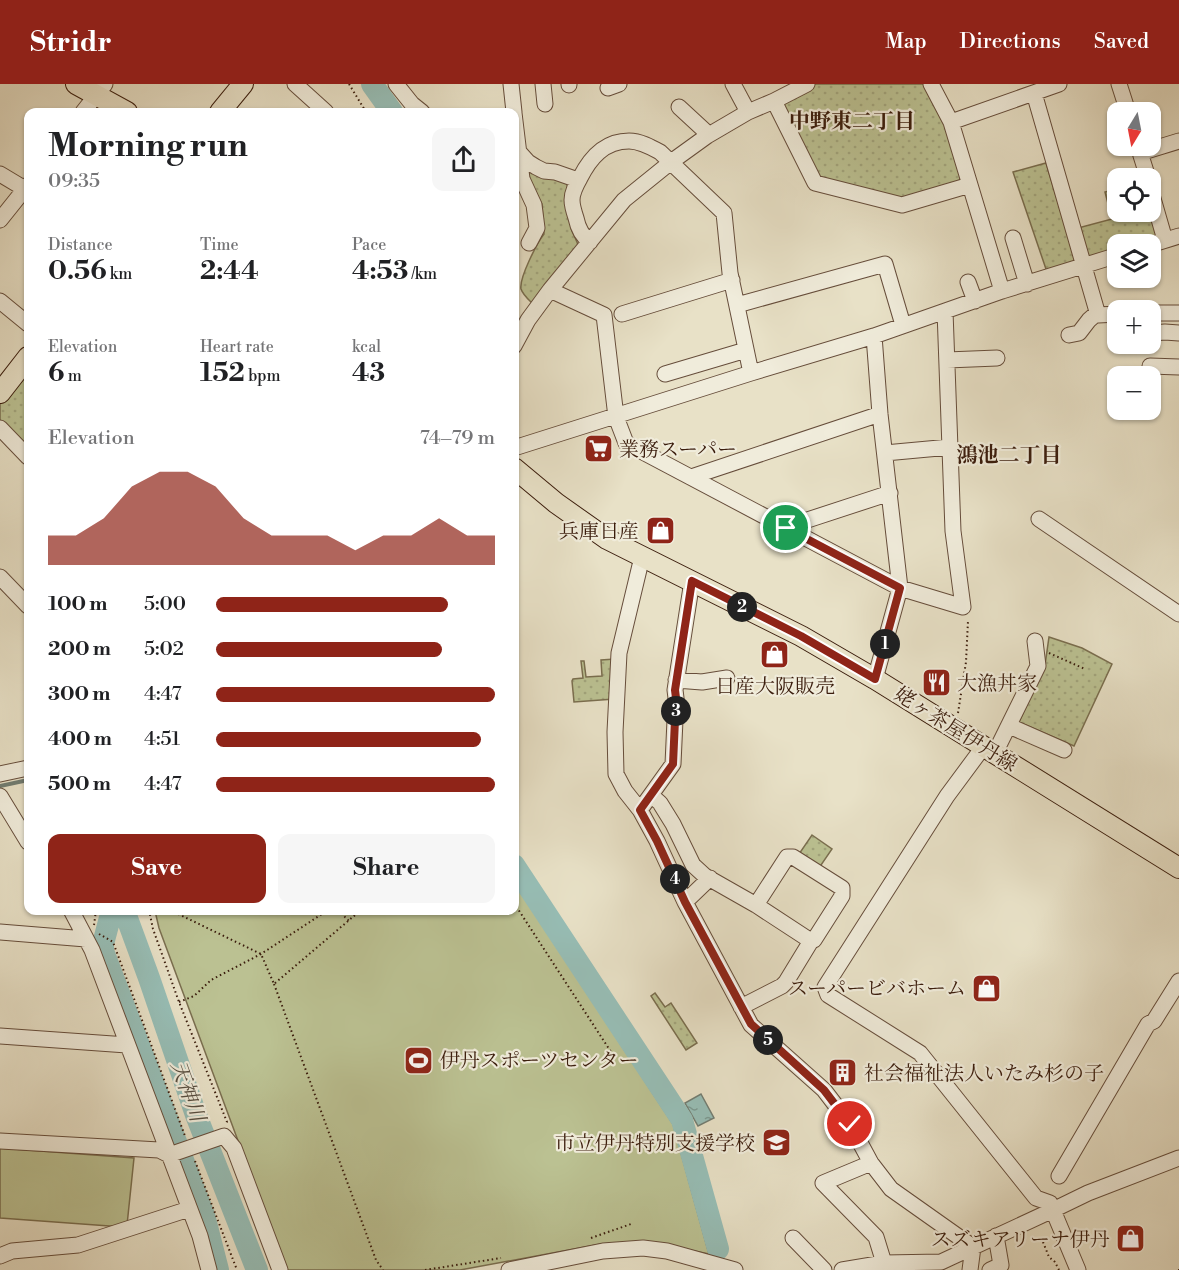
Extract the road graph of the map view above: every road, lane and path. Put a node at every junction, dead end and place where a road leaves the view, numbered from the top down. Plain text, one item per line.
1 (76, 84) edge
2 (243, 84) edge
3 (296, 84) edge
4 (349, 84) edge
5 (396, 84) edge
6 (512, 84) edge
7 (543, 84) edge
8 (733, 84) edge
9 (931, 84) edge
10 (1059, 84) edge
11 (1119, 84) edge
12 (804, 85) edge
13 (101, 90) edge
14 (1034, 93) junction
15 (774, 101) junction
16 (1125, 102) edge
17 (545, 104) dead end
18 (680, 107) dead end
19 (86, 108) edge
20 (122, 108) edge
21 (223, 108) edge
22 (322, 108) edge
23 (364, 108) edge
24 (417, 108) edge
25 (514, 108) edge
26 (748, 112) junction
27 (951, 122) junction
28 (707, 136) junction
29 (1179, 141) edge
30 (1161, 145) edge
31 (519, 152) joint
32 (671, 162) junction
33 (0, 174) edge
34 (578, 180) junction
35 (970, 185) junction
36 (24, 186) edge
37 (24, 191) edge
38 (0, 220) edge
39 (1160, 222) edge
40 (1013, 238) dead end
41 (1165, 240) edge
42 (590, 242) junction
43 (529, 243) dead end
44 (1107, 258) edge
45 (1082, 265) junction
46 (732, 280) junction
47 (968, 282) dead end
48 (1027, 284) junction
49 (550, 290) junction
50 (1002, 291) junction
51 (0, 301) edge
52 (975, 301) junction
53 (737, 305) junction
54 (945, 311) junction
55 (1097, 312) junction
56 (1161, 313) edge
57 (1179, 313) edge
58 (622, 314) dead end
59 (1107, 315) edge
60 (24, 321) edge
61 (903, 325) junction
62 (1161, 332) edge
63 (1179, 333) edge
64 (1069, 335) dead end
65 (874, 336) junction
66 (519, 337) edge
67 (746, 350) junction
68 (997, 358) dead end
69 (947, 360) junction
70 (24, 362) edge
71 (1161, 366) edge
72 (1179, 367) edge
73 (751, 373) junction
74 (664, 374) dead end
75 (1179, 376) edge
76 (0, 393) edge
77 (880, 414) junction
78 (616, 417) junction
79 (0, 428) edge
80 (519, 446) edge
81 (950, 447) junction
82 (24, 453) edge
83 (885, 453) junction
84 (519, 472) edge
85 (691, 477) junction
86 (890, 493) junction
87 (1039, 519) dead end
88 (786, 528) junction
89 (642, 557) junction
90 (0, 577) edge
91 (692, 581) junction
92 (900, 588) junction
93 (24, 602) edge
94 (963, 607) junction
95 (1179, 614) edge
96 (1035, 645) joint
97 (1085, 669) dead end
98 (727, 678) dead end
99 (875, 679) junction
100 (676, 680) junction
101 (958, 715) dead end
102 (1009, 726) junction
103 (989, 749) junction
104 (1064, 750) dead end
105 (24, 769) edge
106 (0, 774) edge
107 (651, 795) junction
108 (0, 796) edge
109 (640, 810) junction
110 (23, 821) edge
111 (1179, 868) edge
112 (710, 878) junction
113 (685, 902) junction
114 (756, 905) junction
115 (519, 911) edge
116 (76, 915) edge
117 (95, 915) edge
118 (150, 915) edge
119 (180, 915) edge
120 (320, 915) edge
121 (343, 915) edge
122 (356, 915) edge
123 (349, 921) junction
124 (0, 932) edge
125 (93, 933) junction
126 (811, 941) junction
127 (261, 954) junction
128 (1179, 981) edge
129 (274, 984) junction
130 (179, 1002) junction
131 (741, 1007) junction
132 (0, 1036) edge
133 (127, 1045) junction
134 (613, 1055) dead end
135 (224, 1136) junction
136 (0, 1141) edge
137 (190, 1148) junction
138 (169, 1155) junction
139 (1179, 1158) edge
140 (871, 1163) junction
141 (1059, 1176) dead end
142 (189, 1209) junction
143 (1053, 1210) junction
144 (996, 1236) junction
145 (793, 1238) dead end
146 (1043, 1242) dead end
147 (973, 1247) junction
148 (0, 1256) edge
149 (884, 1263) junction
150 (710, 1266) edge
151 (903, 1267) edge
152 (520, 1269) edge
153 (209, 1270) edge
154 (237, 1270) edge
155 (280, 1270) edge
156 (383, 1270) edge
157 (735, 1270) edge
158 (824, 1270) edge
159 (842, 1270) edge
160 (970, 1270) edge
161 (990, 1270) edge
162 (1059, 1270) edge
163 (1078, 1270) edge

1 - 13 main road
2 - 21 main road
3 - 22 street
4 - 23 path
5 - 24 street
6 - 25 street
7 - 17 street
8 - 26 street
9 - 27 street
10 - 14 street
11 - 16 street
12 - 15 street
13 - 19 street
13 - 20 main road
14 - 27 street
14 - 45 street
15 - 26 street
15 - 35 street
18 - 28 street
26 - 28 street
27 - 35 street
28 - 32 street
29 - 30 street
31 - 34 street
31 - 43 street
32 - 34 street
32 - 42 street
32 - 46 street
33 - 36 street
34 - 42 street
35 - 50 street
37 - 38 street
39 - 41 street
40 - 48 street
42 - 49 street
44 - 45 street
45 - 48 street
45 - 55 street
46 - 53 street
46 - 58 street
47 - 52 street
48 - 50 street
49 - 66 street
49 - 78 street
50 - 52 street
51 - 60 street
52 - 54 street
53 - 61 street
53 - 67 street
54 - 61 street
54 - 69 street
55 - 59 street
55 - 64 street
56 - 57 street
61 - 65 street
62 - 63 street
65 - 73 street
65 - 77 street
67 - 73 street
67 - 74 street
68 - 69 street
69 - 81 street
70 - 76 main road
71 - 72 street
72 - 75 street
73 - 78 street
77 - 83 street
77 - 85 street
78 - 80 street
78 - 85 street
79 - 82 street
81 - 83 street
81 - 94 street
83 - 86 street
84 - 89 main road, 姥ヶ茶屋伊丹線
85 - 88 street
86 - 88 street
86 - 92 street
87 - 95 street
88 - 92 street
89 - 91 main road, 姥ヶ茶屋伊丹線
89 - 109 street
90 - 93 street
91 - 99 main road, 姥ヶ茶屋伊丹線
91 - 100 street
92 - 94 street
92 - 99 street
94 - 101 path
96 - 97 path
96 - 102 street
98 - 100 street
99 - 103 main road, 姥ヶ茶屋伊丹線
100 - 107 street
102 - 103 street
102 - 104 street
103 - 111 main road, 姥ヶ茶屋伊丹線
103 - 143 street
105 - 106 street
107 - 109 street
107 - 112 street
108 - 110 street
109 - 113 street
112 - 113 street
112 - 114 street
113 - 131 street
114 - 126 street
114 - 126 street
115 - 134 path
116 - 125 street
117 - 125 path
118 - 130 path
119 - 127 path
120 - 127 path
121 - 123 path
122 - 123 path
123 - 129 path
124 - 125 street
125 - 133 street
125 - 137 path
126 - 131 street
127 - 129 path
127 - 130 path
128 - 141 street
129 - 156 path
130 - 135 path
131 - 140 street
132 - 133 street
133 - 138 street
135 - 137 street
135 - 155 street
136 - 138 street
137 - 138 street
137 - 154 path
138 - 142 street
139 - 143 street
140 - 147 street
140 - 149 street
142 - 148 street
142 - 153 street
143 - 144 street
143 - 163 street
144 - 147 street
144 - 161 street
145 - 158 street
146 - 162 path
147 - 151 street
147 - 160 street
149 - 151 street
149 - 159 street
150 - 152 street
150 - 157 street

